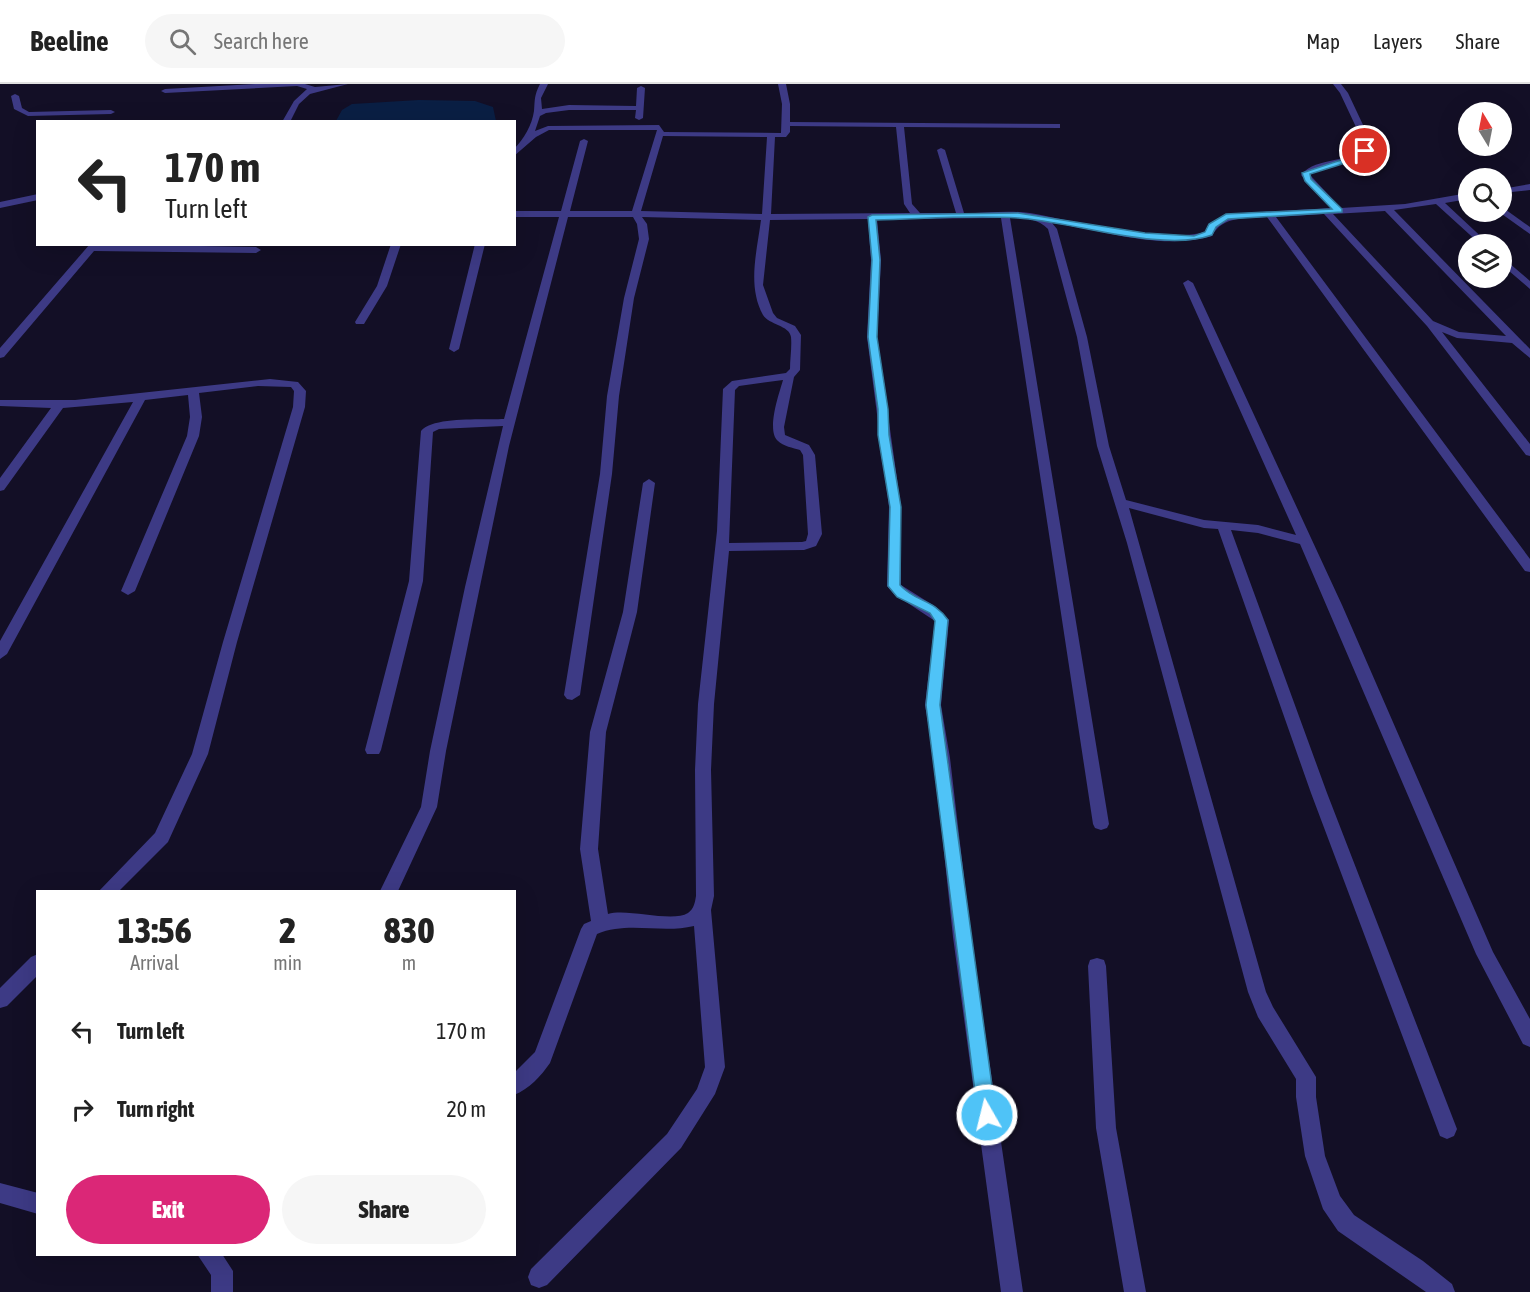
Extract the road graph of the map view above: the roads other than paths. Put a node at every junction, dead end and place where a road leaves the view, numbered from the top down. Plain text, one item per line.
1 (344, 84) edge
2 (544, 84) edge
3 (782, 84) edge
4 (1337, 84) edge
5 (641, 88) dead end
6 (314, 89) junction
7 (165, 91) dead end
8 (15, 96) dead end
9 (641, 108) junction
10 (538, 114) junction
11 (109, 120) edge
12 (287, 120) edge
13 (788, 124) junction
14 (900, 125) junction
15 (1057, 126) dead end
16 (637, 127) junction
17 (660, 135) junction
18 (771, 136) junction
19 (529, 138) junction
20 (584, 141) dead end
21 (941, 150) dead end
22 (516, 152) edge
23 (1530, 187) edge
24 (1512, 190) edge
25 (36, 197) edge
26 (1458, 198) edge
27 (1438, 201) junction
28 (1, 205) edge
29 (36, 206) edge
30 (1387, 208) junction
31 (1326, 211) junction
32 (1339, 211) junction
33 (516, 214) edge
34 (566, 214) junction
35 (636, 214) junction
36 (1269, 214) junction
37 (961, 216) junction
38 (1005, 216) junction
39 (872, 217) junction
40 (918, 217) junction
41 (766, 218) junction
42 (1512, 218) edge
43 (1042, 219) junction
44 (1530, 231) edge
45 (1474, 234) edge
46 (94, 246) edge
47 (395, 246) edge
48 (480, 246) edge
49 (256, 250) dead end
50 (1512, 269) edge
51 (1188, 283) dead end
52 (1530, 286) edge
53 (360, 322) dead end
54 (1429, 323) junction
55 (1515, 340) junction
56 (454, 349) dead end
57 (0, 355) edge
58 (1530, 355) edge
59 (789, 376) junction
60 (193, 391) junction
61 (142, 396) junction
62 (0, 403) edge
63 (58, 406) junction
64 (510, 422) junction
65 (1530, 452) edge
66 (649, 483) dead end
67 (0, 487) edge
68 (1121, 502) junction
69 (1223, 526) junction
70 (1306, 541) junction
71 (723, 547) junction
72 (1530, 568) edge
73 (128, 591) dead end
74 (0, 654) edge
75 (572, 695) dead end
76 (373, 750) dead end
77 (1101, 824) dead end
78 (109, 890) edge
79 (389, 890) edge
80 (702, 910) junction
81 (600, 923) junction
82 (36, 964) edge
83 (1097, 966) dead end
84 (0, 1000) edge
85 (1530, 1038) edge
86 (516, 1084) edge
87 (1448, 1129) dead end
88 (0, 1193) edge
89 (36, 1203) edge
90 (210, 1256) edge
91 (539, 1277) dead end
92 (222, 1292) edge
93 (1012, 1292) edge
94 (1135, 1292) edge
95 (1444, 1292) edge

1 - 6 street
2 - 10 street
3 - 13 street
4 - 32 street
5 - 9 street
6 - 7 street
6 - 12 street
8 - 11 street
9 - 10 street
9 - 16 street
10 - 19 street
13 - 14 street
13 - 18 street
14 - 15 street
14 - 40 street
16 - 17 street
16 - 19 street
17 - 18 street
17 - 35 street
18 - 41 street
19 - 22 street
20 - 34 street
21 - 37 street
23 - 24 street
25 - 28 street
26 - 27 street
27 - 30 street
27 - 45 street
28 - 29 street
30 - 32 street
30 - 55 street
31 - 32 street
31 - 36 street
31 - 54 street
33 - 34 street
34 - 35 street
34 - 64 street
35 - 41 street
35 - 75 street
36 - 43 street
36 - 72 street
37 - 38 street
37 - 40 street
38 - 43 street
38 - 77 street
39 - 40 street
39 - 41 street
39 - 93 street
41 - 59 street
42 - 44 street
43 - 68 street
46 - 49 street
46 - 57 street
47 - 53 street
48 - 56 street
50 - 52 street
51 - 70 street
54 - 55 street
54 - 65 street
55 - 58 street
59 - 71 street
59 - 71 street
60 - 61 street
60 - 73 street
60 - 78 street
61 - 63 street
61 - 74 street
62 - 63 street
63 - 67 street
64 - 76 street
64 - 79 street
66 - 81 street
68 - 69 street
68 - 95 street
69 - 70 street
69 - 87 street
70 - 85 street
71 - 80 street
80 - 81 street
80 - 91 street
81 - 86 street
82 - 84 street
83 - 94 street
88 - 89 street
90 - 92 street

